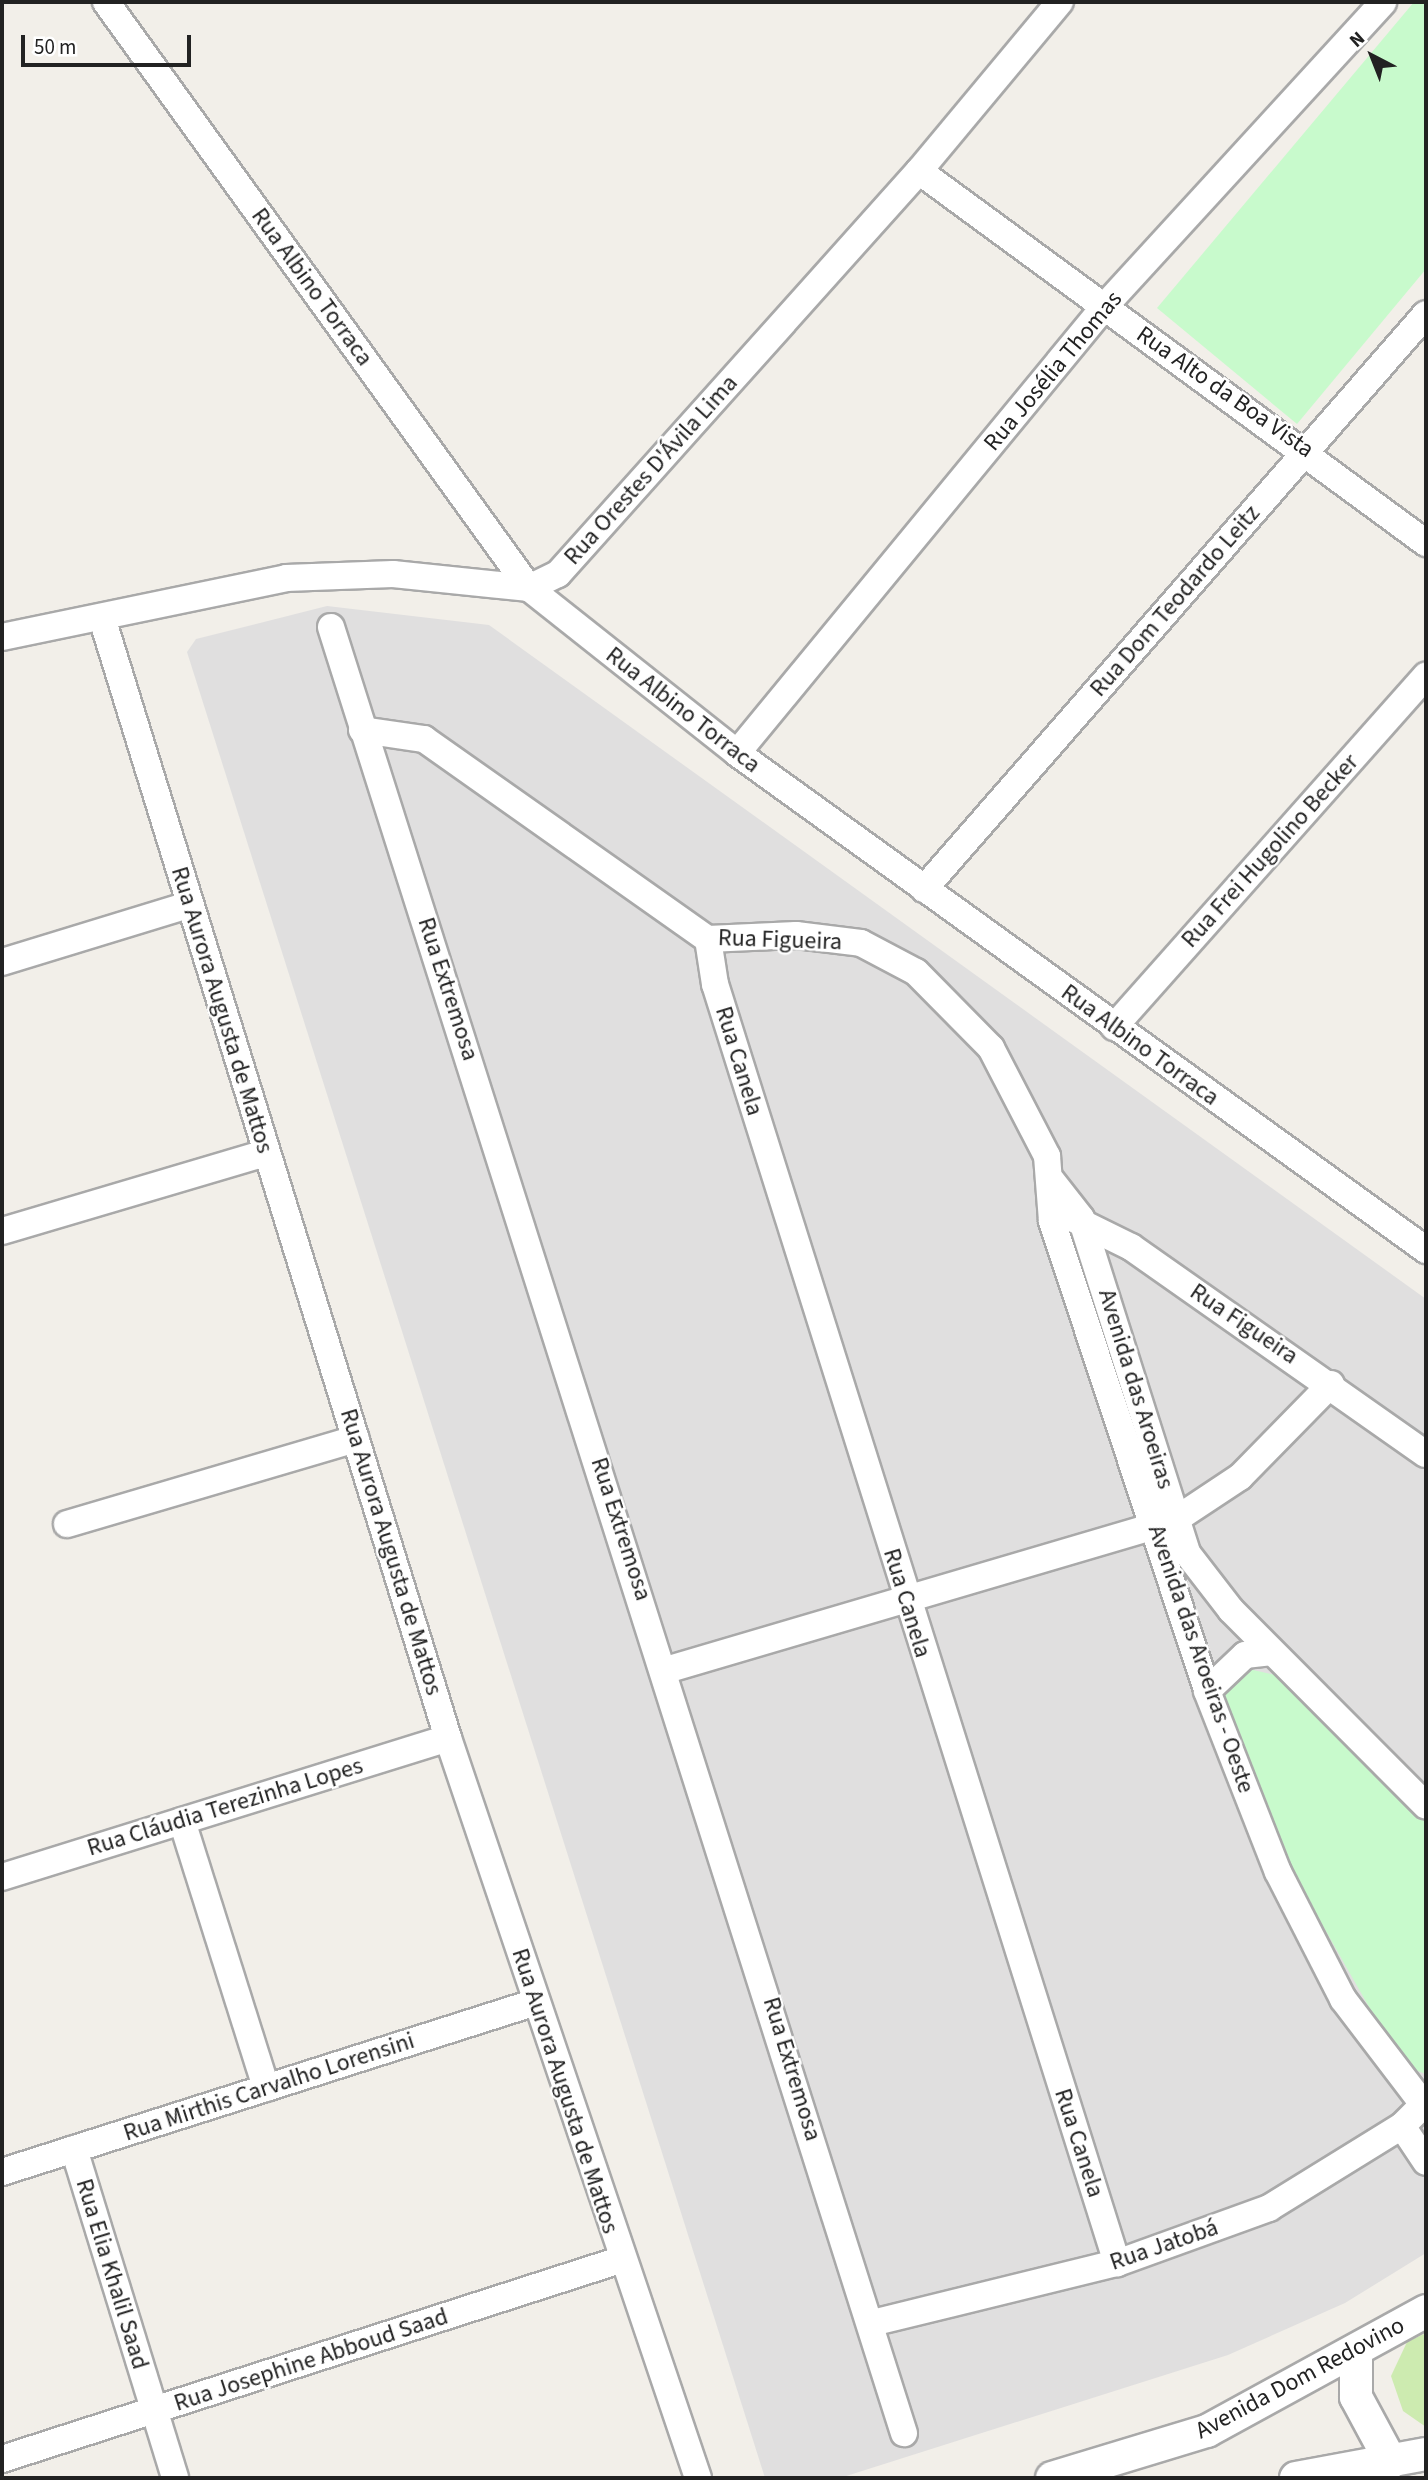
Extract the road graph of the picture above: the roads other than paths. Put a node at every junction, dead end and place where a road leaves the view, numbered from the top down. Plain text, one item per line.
1 (106, 2) edge
2 (1060, 2) edge
3 (1383, 2) edge
4 (919, 171) junction
5 (1104, 307) junction
6 (1426, 314) edge
7 (1307, 450) junction
8 (1426, 543) edge
9 (529, 588) junction
10 (102, 618) junction
11 (331, 627) dead end
12 (2, 637) edge
13 (1426, 675) edge
14 (362, 730) junction
15 (737, 753) junction
16 (924, 889) junction
17 (189, 905) junction
18 (708, 939) junction
19 (2, 962) edge
20 (1114, 1027) junction
21 (267, 1153) junction
22 (1052, 1181) junction
23 (1081, 1218) junction
24 (1052, 1221) junction
25 (2, 1231) edge
26 (1426, 1250) edge
27 (1331, 1384) junction
28 (356, 1439) junction
29 (1426, 1454) edge
30 (1165, 1523) junction
31 (67, 1524) dead end
32 (906, 1600) junction
33 (1272, 1652) junction
34 (666, 1670) junction
35 (1207, 1691) junction
36 (448, 1738) junction
37 (1426, 1806) edge
38 (182, 1821) junction
39 (2, 1877) edge
40 (536, 2001) junction
41 (266, 2088) junction
42 (1425, 2103) edge
43 (1402, 2126) junction
44 (74, 2150) junction
45 (1426, 2162) edge
46 (2, 2172) edge
47 (620, 2260) junction
48 (1117, 2263) junction
49 (1426, 2311) edge
50 (872, 2323) junction
51 (1356, 2352) junction
52 (155, 2411) junction
53 (904, 2433) dead end
54 (1426, 2454) edge
55 (2, 2459) edge
56 (1391, 2462) junction
57 (175, 2478) edge
58 (698, 2478) edge
59 (1052, 2478) edge
60 (1296, 2478) edge

1 - 9 street, Rua Albino Torraca
2 - 4 street, Rua Orestes D'Ávila Lima
3 - 5 street, Rua Josélia Thomas
4 - 5 street, Rua Alto da Boa Vista
4 - 9 street, Rua Orestes D'Ávila Lima
5 - 7 street, Rua Alto da Boa Vista
5 - 15 street, Rua Josélia Thomas
6 - 7 street, Rua Dom Teodardo Leitz
7 - 8 street, Rua Alto da Boa Vista
7 - 16 street, Rua Dom Teodardo Leitz
9 - 10 street
9 - 15 street, Rua Albino Torraca
10 - 12 street
10 - 17 street, Rua Aurora Augusta de Mattos
11 - 14 street, Rua Extremosa
13 - 20 street, Rua Frei Hugolino Becker
14 - 18 street, Rua Figueira
14 - 34 street, Rua Extremosa
15 - 16 street, Rua Albino Torraca
16 - 20 street, Rua Albino Torraca
17 - 19 street
17 - 21 street, Rua Aurora Augusta de Mattos
18 - 22 street, Rua Figueira
18 - 32 street, Rua Canela
20 - 26 street, Rua Albino Torraca
21 - 25 street
21 - 28 street, Rua Aurora Augusta de Mattos
22 - 23 street, Avenida das Aroeiras
22 - 24 street, Avenida das Aroeiras - Oeste
23 - 24 street
23 - 27 street, Rua Figueira
23 - 30 street, Avenida das Aroeiras
24 - 30 street, Avenida das Aroeiras - Oeste
27 - 29 street, Rua Figueira
27 - 30 street
28 - 31 street
28 - 36 street, Rua Aurora Augusta de Mattos
30 - 32 street
30 - 33 street, Avenida das Aroeiras
30 - 35 street, Avenida das Aroeiras - Oeste
32 - 34 street
32 - 48 street, Rua Canela
33 - 35 street
33 - 37 street, Avenida das Aroeiras
34 - 50 street, Rua Extremosa
35 - 42 street, Avenida das Aroeiras - Oeste
36 - 38 street, Rua Cláudia Terezinha Lopes
36 - 40 street, Rua Aurora Augusta de Mattos
38 - 39 street, Rua Cláudia Terezinha Lopes
38 - 41 street
40 - 41 street, Rua Mirthis Carvalho Lorensini
40 - 47 street, Rua Aurora Augusta de Mattos
41 - 44 street, Rua Mirthis Carvalho Lorensini
42 - 43 street, Rua Jatobá
43 - 45 street
43 - 48 street, Rua Jatobá
44 - 46 street, Rua Mirthis Carvalho Lorensini
44 - 52 street, Rua Elia Khalil Saad
47 - 52 street, Rua Josephine Abboud Saad
47 - 58 street, Rua Aurora Augusta de Mattos
48 - 50 street, Rua Jatobá
49 - 51 street, Avenida Dom Redovino
50 - 53 street, Rua Extremosa
51 - 56 street
51 - 59 street, Avenida Dom Redovino
52 - 55 street, Rua Josephine Abboud Saad
52 - 57 street, Rua Elia Khalil Saad
54 - 56 street
56 - 60 street

